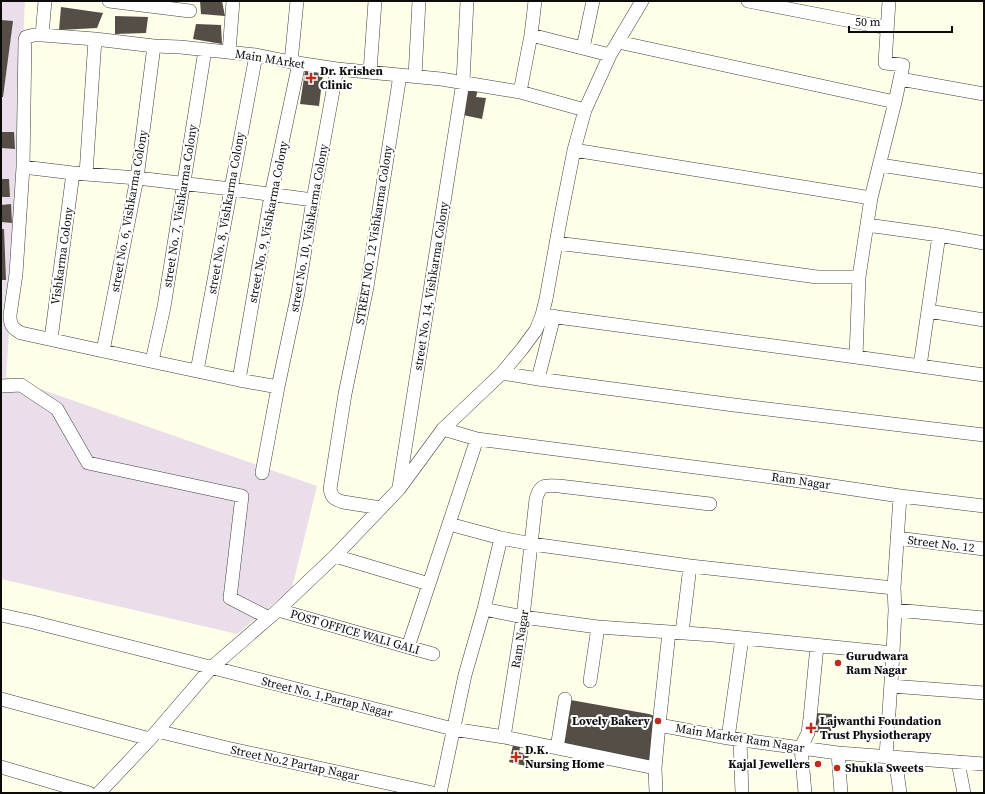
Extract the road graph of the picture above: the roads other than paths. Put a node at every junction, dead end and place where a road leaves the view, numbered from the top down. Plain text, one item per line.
1 (45, 1) edge
2 (109, 1) edge
3 (233, 1) edge
4 (297, 1) edge
5 (375, 1) edge
6 (419, 1) edge
7 (467, 1) edge
8 (535, 1) edge
9 (593, 1) edge
10 (642, 1) edge
11 (748, 1) edge
12 (889, 1) edge
13 (190, 10) dead end
14 (887, 28) junction
15 (42, 35) junction
16 (531, 35) junction
17 (95, 39) junction
18 (618, 42) junction
19 (154, 46) junction
20 (583, 48) junction
21 (205, 50) junction
22 (229, 52) junction
23 (256, 55) junction
24 (610, 55) junction
25 (295, 63) junction
26 (337, 69) junction
27 (370, 72) junction
28 (400, 74) junction
29 (415, 76) junction
30 (900, 79) junction
31 (463, 82) junction
32 (520, 92) junction
33 (984, 94) edge
34 (895, 102) junction
35 (585, 110) junction
36 (574, 150) junction
37 (880, 165) junction
38 (23, 167) junction
39 (80, 174) junction
40 (137, 178) junction
41 (984, 181) edge
42 (184, 184) junction
43 (231, 189) junction
44 (271, 195) junction
45 (871, 198) junction
46 (313, 200) junction
47 (867, 225) junction
48 (940, 235) junction
49 (556, 243) junction
50 (984, 243) edge
51 (859, 277) junction
52 (7, 298) edge
53 (928, 311) junction
54 (548, 316) junction
55 (984, 320) edge
56 (51, 339) junction
57 (103, 351) junction
58 (856, 357) junction
59 (152, 361) junction
60 (920, 366) junction
61 (197, 372) junction
62 (502, 373) junction
63 (984, 375) edge
64 (538, 379) junction
65 (239, 380) junction
66 (1, 386) edge
67 (278, 387) junction
68 (443, 429) junction
69 (984, 435) edge
70 (477, 439) junction
71 (262, 473) dead end
72 (399, 489) junction
73 (900, 496) junction
74 (710, 504) dead end
75 (984, 506) edge
76 (381, 508) junction
77 (449, 524) junction
78 (501, 538) junction
79 (897, 538) junction
80 (532, 544) junction
81 (984, 549) edge
82 (335, 556) junction
83 (690, 566) junction
84 (429, 584) junction
85 (894, 588) junction
86 (484, 609) junction
87 (895, 610) junction
88 (273, 614) junction
89 (1, 615) edge
90 (523, 617) junction
91 (984, 618) edge
92 (598, 627) junction
93 (675, 633) junction
94 (742, 638) junction
95 (408, 646) junction
96 (817, 646) junction
97 (433, 654) dead end
98 (893, 654) junction
99 (211, 668) junction
100 (590, 681) dead end
101 (890, 686) junction
102 (984, 693) edge
103 (1, 699) edge
104 (565, 699) dead end
105 (659, 725) junction
106 (453, 729) junction
107 (153, 735) junction
108 (504, 737) junction
109 (734, 739) junction
110 (557, 748) junction
111 (802, 748) junction
112 (838, 753) junction
113 (890, 756) junction
114 (958, 762) junction
115 (984, 764) edge
116 (1, 767) edge
117 (655, 768) junction
118 (89, 793) edge
119 (98, 793) edge
120 (433, 793) edge
121 (440, 793) edge
122 (656, 793) edge
123 (742, 793) edge
124 (805, 793) edge
125 (841, 793) edge
126 (900, 793) edge
127 (964, 793) edge

1 - 15 street
2 - 13 street
3 - 22 street
4 - 25 street, street No. 9, Vishkarma Colony
5 - 27 street
6 - 29 street
7 - 31 street, street No. 14, Vishkarma Colony
8 - 16 street
9 - 20 street
10 - 18 street
11 - 14 street
12 - 14 street
14 - 30 street
15 - 17 street, Main MArket
15 - 38 street, Main MArket
16 - 20 street
16 - 32 street
17 - 19 street, Main MArket
17 - 39 street, Vishkarma Colony
18 - 24 street
18 - 34 street
19 - 21 street, Main MArket
19 - 40 street, street No. 6, Vishkarma Colony
20 - 24 street
21 - 22 street, Main MArket
21 - 42 street, street No. 7, Vishkarma Colony
22 - 23 street, Main MArket
23 - 25 street, Main MArket
23 - 43 street, street No. 8, Vishkarma Colony
24 - 35 street
25 - 26 street, Main MArket
25 - 44 street, street No. 9, Vishkarma Colony
26 - 27 street, Main MArket
26 - 46 street, street No. 10, Vishkarma Colony
27 - 28 street, Main MArket
28 - 29 street, Main MArket
28 - 76 street, STREET NO. 12 Vishkarma Colony
29 - 31 street, Main MArket
30 - 33 street
30 - 34 street
31 - 32 street, Main MArket
31 - 72 street, street No. 14, Vishkarma Colony
32 - 35 street, Main MArket
34 - 37 street
35 - 36 street
36 - 45 street
36 - 49 street
37 - 41 street
37 - 45 street
38 - 39 street
38 - 52 street
39 - 40 street
39 - 56 street, Vishkarma Colony
40 - 42 street
40 - 57 street, street No. 6, Vishkarma Colony
42 - 43 street
42 - 59 street, street No. 7, Vishkarma Colony
43 - 44 street
43 - 61 street, street No. 8, Vishkarma Colony
44 - 46 street
44 - 65 street, street No. 9, Vishkarma Colony
45 - 47 street
46 - 67 street, street No. 10, Vishkarma Colony
47 - 48 street
47 - 51 street
48 - 50 street
48 - 53 street
49 - 51 street
49 - 54 street
51 - 58 street
52 - 56 street
53 - 55 street
53 - 60 street
54 - 58 street
54 - 62 street
54 - 64 street
56 - 57 street
57 - 59 street
58 - 60 street
59 - 61 street
60 - 63 street
61 - 65 street
62 - 64 street
62 - 68 street
64 - 69 street
65 - 67 street
66 - 88 street, POST OFFICE WALI GALI
67 - 71 street, street No. 10, Vishkarma Colony
68 - 70 street, Ram Nagar
68 - 72 street
70 - 73 street, Ram Nagar
70 - 77 street
72 - 76 street
73 - 75 street, Ram Nagar
73 - 79 street
74 - 80 street, Ram Nagar
76 - 82 street
77 - 78 street
77 - 84 street
78 - 80 street
78 - 86 street
79 - 81 street, Street No. 12
79 - 85 street
80 - 83 street
80 - 90 street, Ram Nagar
82 - 84 street
82 - 88 street
83 - 85 street
83 - 93 street
84 - 95 street
85 - 87 street
86 - 90 street
86 - 106 street
87 - 91 street
87 - 98 street
88 - 95 street, POST OFFICE WALI GALI
88 - 99 street
89 - 99 street, Street No. 1,Partap Nagar
90 - 92 street
90 - 108 street, Ram Nagar
92 - 93 street
92 - 100 street
93 - 94 street
93 - 105 street
94 - 96 street
94 - 109 street
95 - 97 street, POST OFFICE WALI GALI
96 - 98 street
96 - 111 street
98 - 101 street
99 - 106 street, Street No. 1,Partap Nagar
99 - 107 street
101 - 102 street
101 - 113 street
103 - 107 street, Street No.2 Partap Nagar
104 - 110 street
105 - 109 street, Main Market Ram Nagar
105 - 117 street, Main Market Ram Nagar
106 - 108 street, Street No. 1,Partap Nagar
106 - 121 street
107 - 119 street
107 - 120 street, Street No.2 Partap Nagar
108 - 110 street, Street No. 1,Partap Nagar
109 - 111 street, Main Market Ram Nagar
109 - 123 street
110 - 117 street, Street No. 1,Partap Nagar
111 - 112 street, Main Market Ram Nagar
111 - 124 street
112 - 113 street, Main Market Ram Nagar
112 - 125 street
113 - 114 street, Main Market Ram Nagar
113 - 126 street
114 - 115 street, Main Market Ram Nagar
114 - 127 street
116 - 118 street
117 - 122 street, Main Market Ram Nagar

